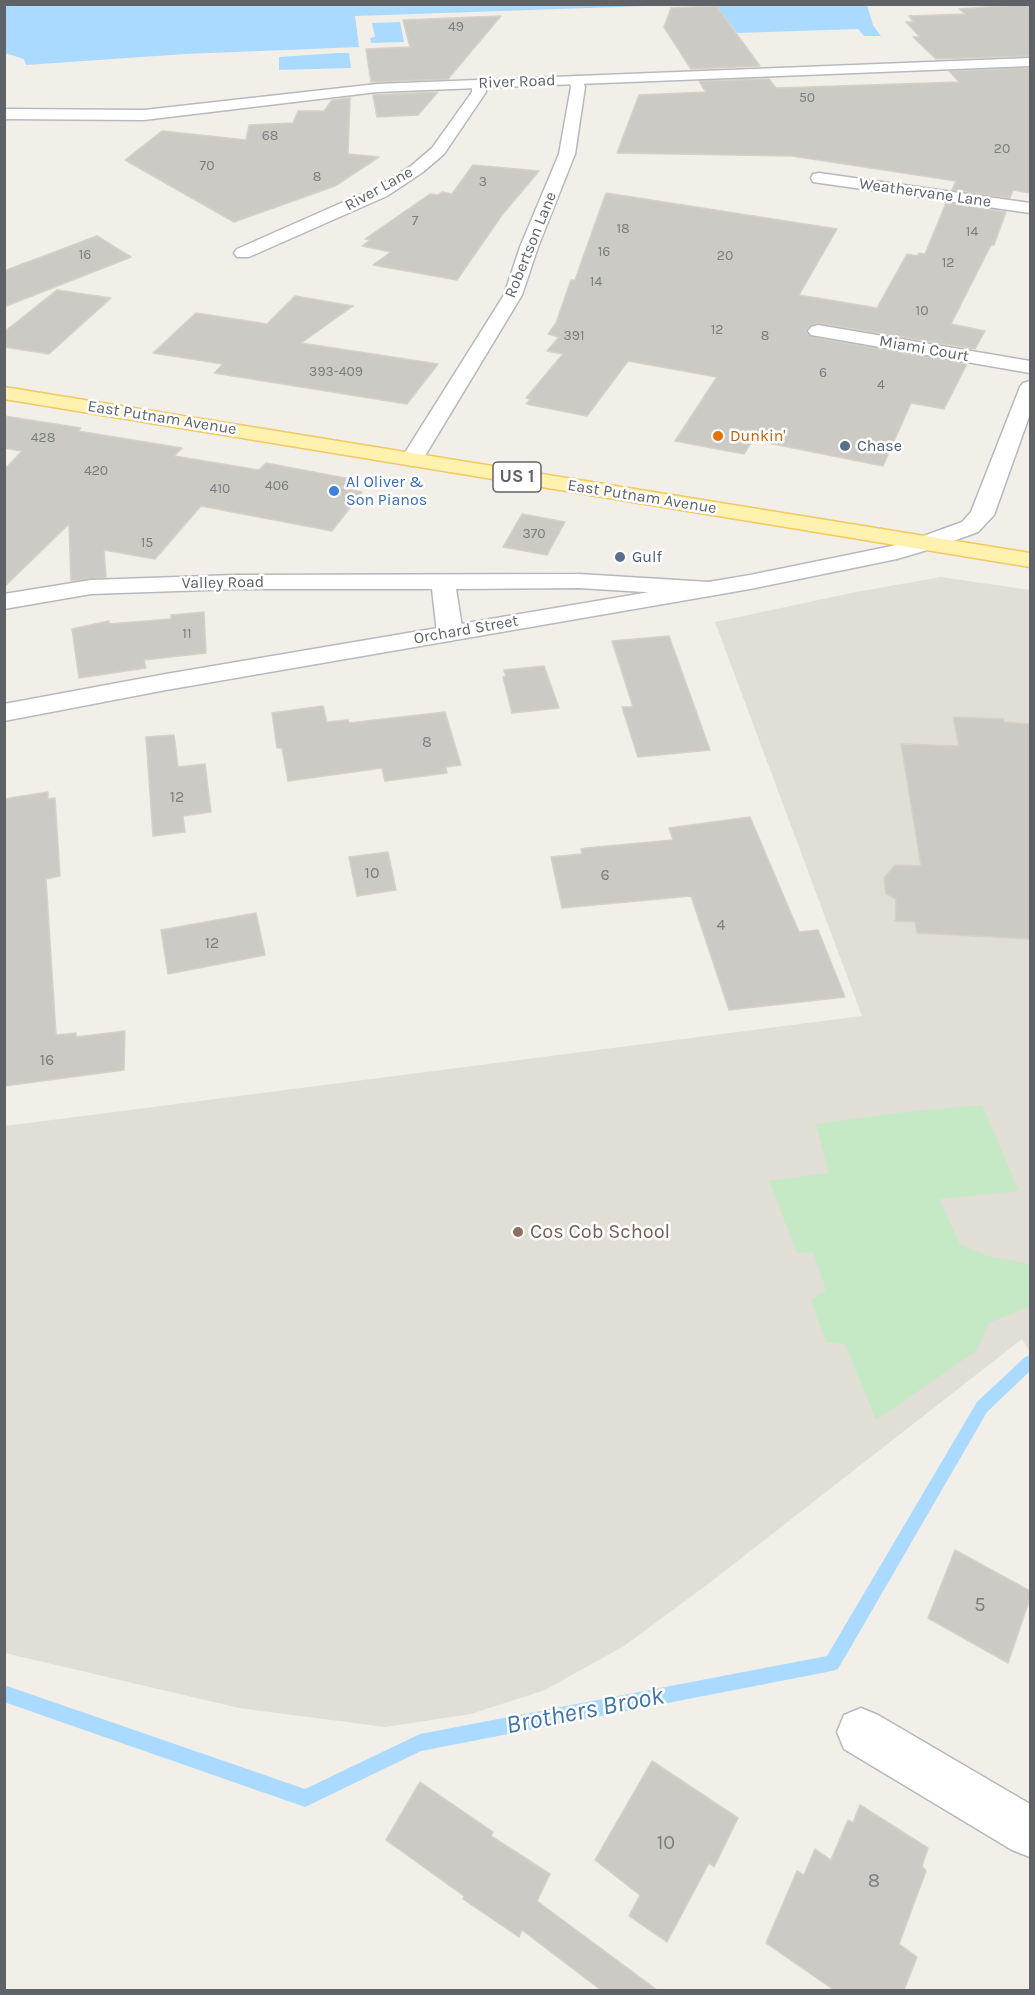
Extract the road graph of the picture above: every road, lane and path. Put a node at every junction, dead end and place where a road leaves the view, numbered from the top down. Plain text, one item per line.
1 (1030, 62) edge
2 (576, 80) junction
3 (479, 83) junction
4 (4, 114) edge
5 (819, 178) dead end
6 (1030, 208) edge
7 (243, 253) dead end
8 (818, 331) dead end
9 (1030, 367) edge
10 (1030, 387) edge
11 (4, 393) edge
12 (412, 459) junction
13 (927, 543) junction
14 (1030, 560) edge
15 (443, 582) junction
16 (709, 589) junction
17 (4, 602) edge
18 (450, 633) junction
19 (4, 713) edge
20 (861, 1732) dead end
21 (1030, 1832) edge

1 - 2 street, River Road
2 - 3 street, River Road
2 - 12 street, Robertson Lane
3 - 4 street, River Road
3 - 7 street, River Lane
5 - 6 street, Weathervane Lane
8 - 9 street, Miami Court
10 - 13 street, Orchard Street
11 - 12 main road, East Putnam Avenue / US 1
12 - 13 main road, East Putnam Avenue / US 1
13 - 14 main road, East Putnam Avenue / US 1
13 - 16 street, Orchard Street
15 - 16 street, Valley Road
15 - 17 street, Valley Road
15 - 18 street
16 - 18 street, Orchard Street
18 - 19 street, Orchard Street
20 - 21 street

